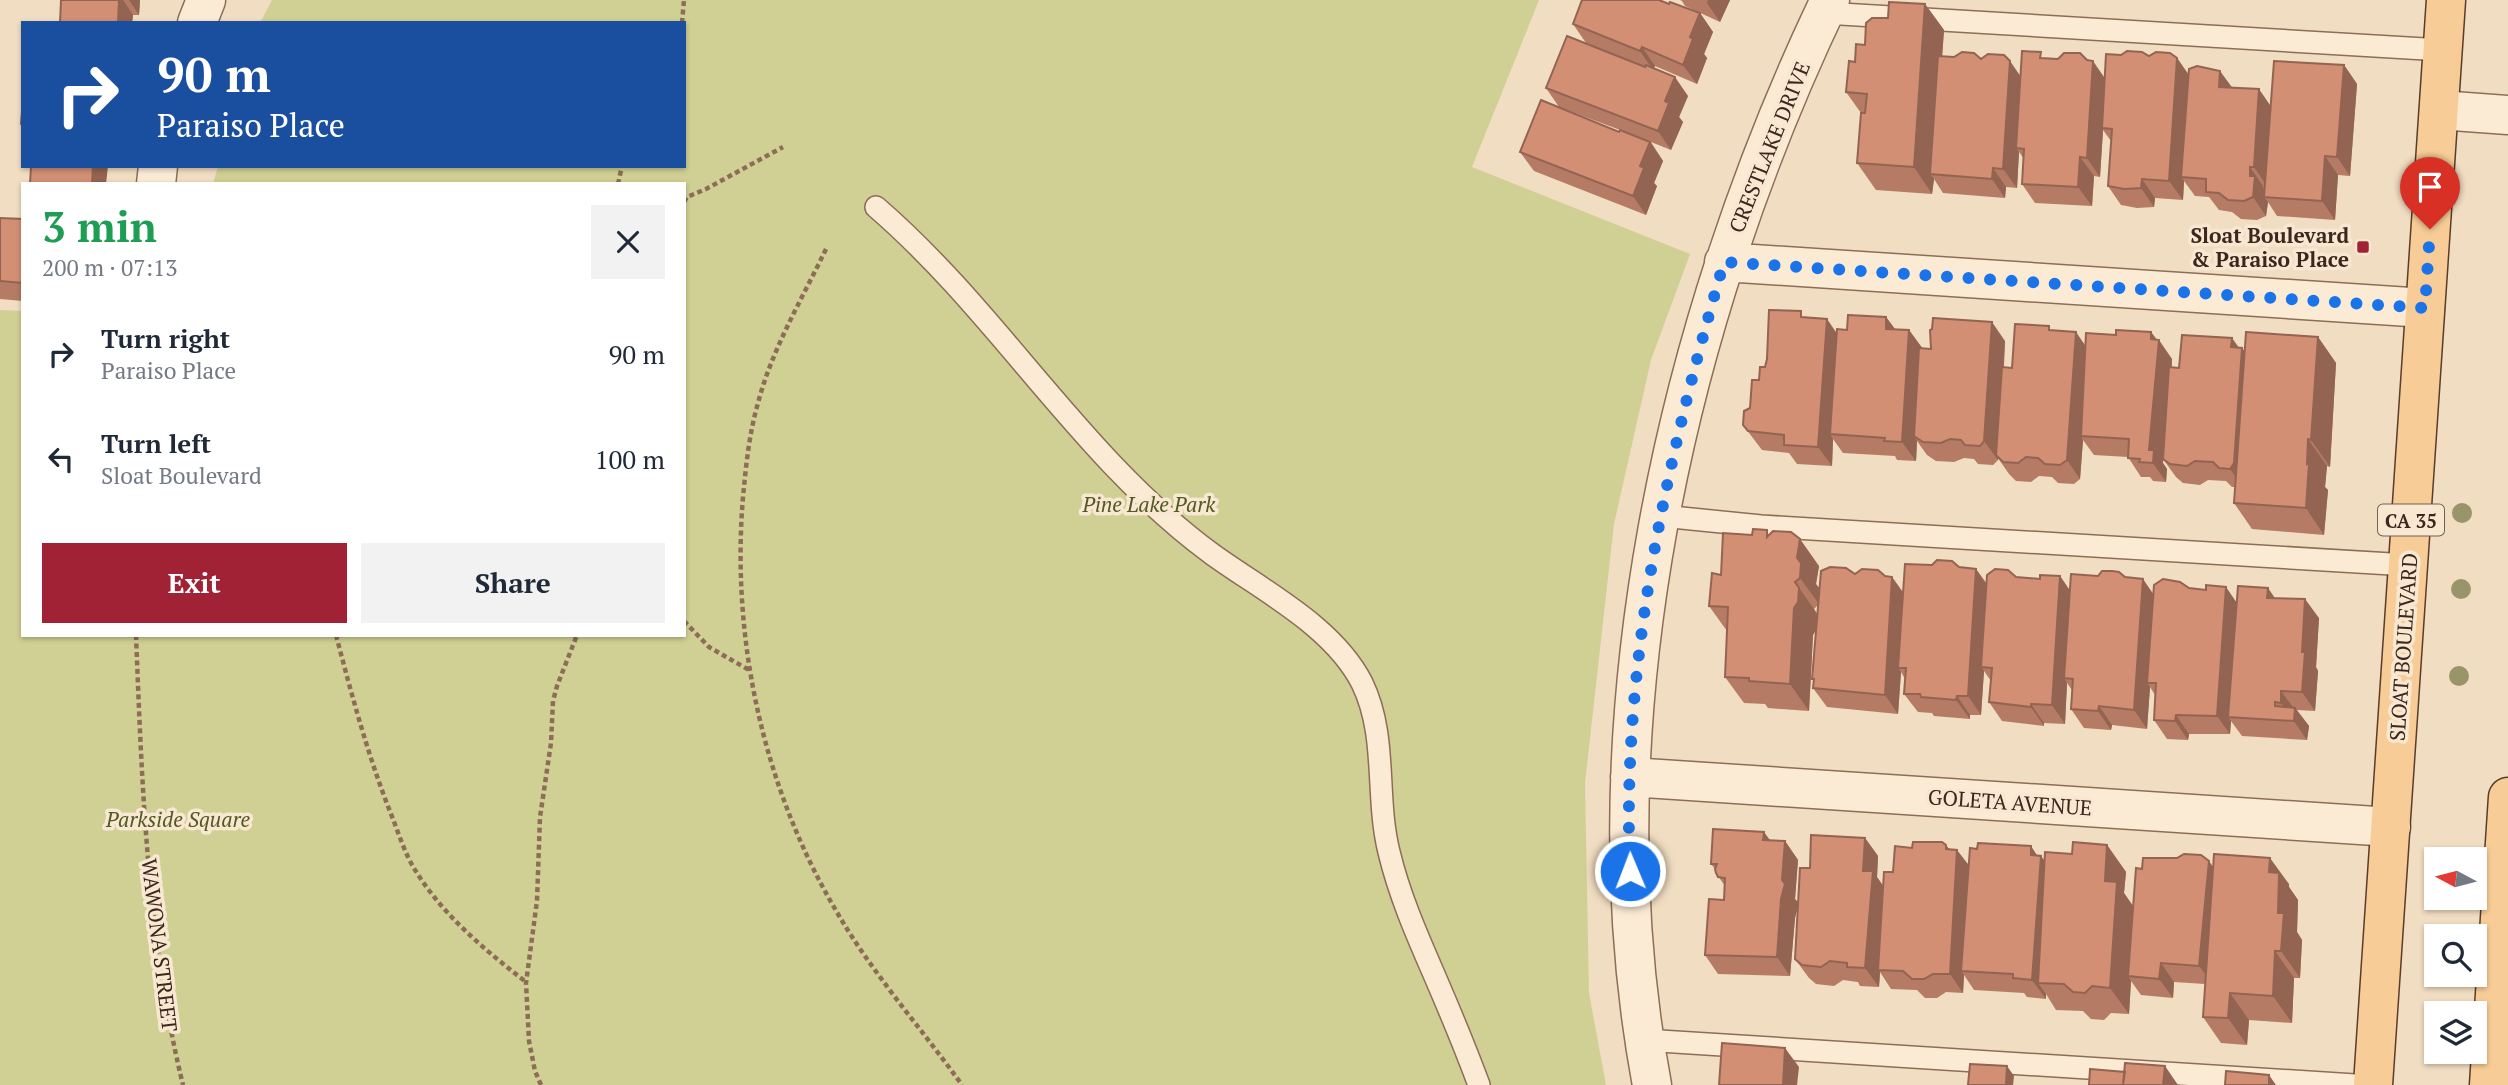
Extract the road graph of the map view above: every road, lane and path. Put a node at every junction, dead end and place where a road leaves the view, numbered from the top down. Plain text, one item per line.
1 (206, 0) edge
2 (684, 0) edge
3 (2446, 0) edge
4 (1827, 6) edge
5 (198, 21) edge
6 (682, 21) edge
7 (2442, 50) junction
8 (2439, 110) junction
9 (2508, 115) edge
10 (783, 147) dead end
11 (686, 199) edge
12 (876, 207) dead end
13 (826, 248) dead end
14 (1724, 262) junction
15 (2425, 308) junction
16 (1662, 516) junction
17 (2408, 565) junction
18 (686, 623) edge
19 (136, 637) edge
20 (337, 637) edge
21 (576, 637) edge
22 (749, 670) junction
23 (1630, 777) junction
24 (2508, 797) edge
25 (2391, 827) junction
26 (527, 983) junction
27 (1644, 1040) junction
28 (183, 1085) edge
29 (541, 1085) edge
30 (962, 1085) edge
31 (1479, 1085) edge
32 (1653, 1085) edge
33 (2355, 1085) edge
34 (2373, 1085) edge
35 (2489, 1085) edge

1 - 5 street
2 - 6 path
3 - 7 main road, SLOAT BOULEVARD / CA 35
4 - 7 lane
4 - 14 street, CRESTLAKE DRIVE
7 - 8 main road, SLOAT BOULEVARD / CA 35
8 - 9 street
8 - 15 main road, SLOAT BOULEVARD / CA 35
10 - 11 path
12 - 31 lane
13 - 22 path
14 - 15 street
14 - 16 street, CRESTLAKE DRIVE
15 - 17 main road, SLOAT BOULEVARD / CA 35
16 - 17 lane
16 - 23 street, CRESTLAKE DRIVE
17 - 25 main road, SLOAT BOULEVARD / CA 35
18 - 22 path
19 - 28 path, WAWONA STREET
20 - 26 path
21 - 26 path
22 - 30 path
23 - 25 street, GOLETA AVENUE
23 - 27 street, CRESTLAKE DRIVE
24 - 35 main road
25 - 34 main road, SLOAT BOULEVARD / CA 35
26 - 29 path
27 - 32 street, CRESTLAKE DRIVE
27 - 33 lane

